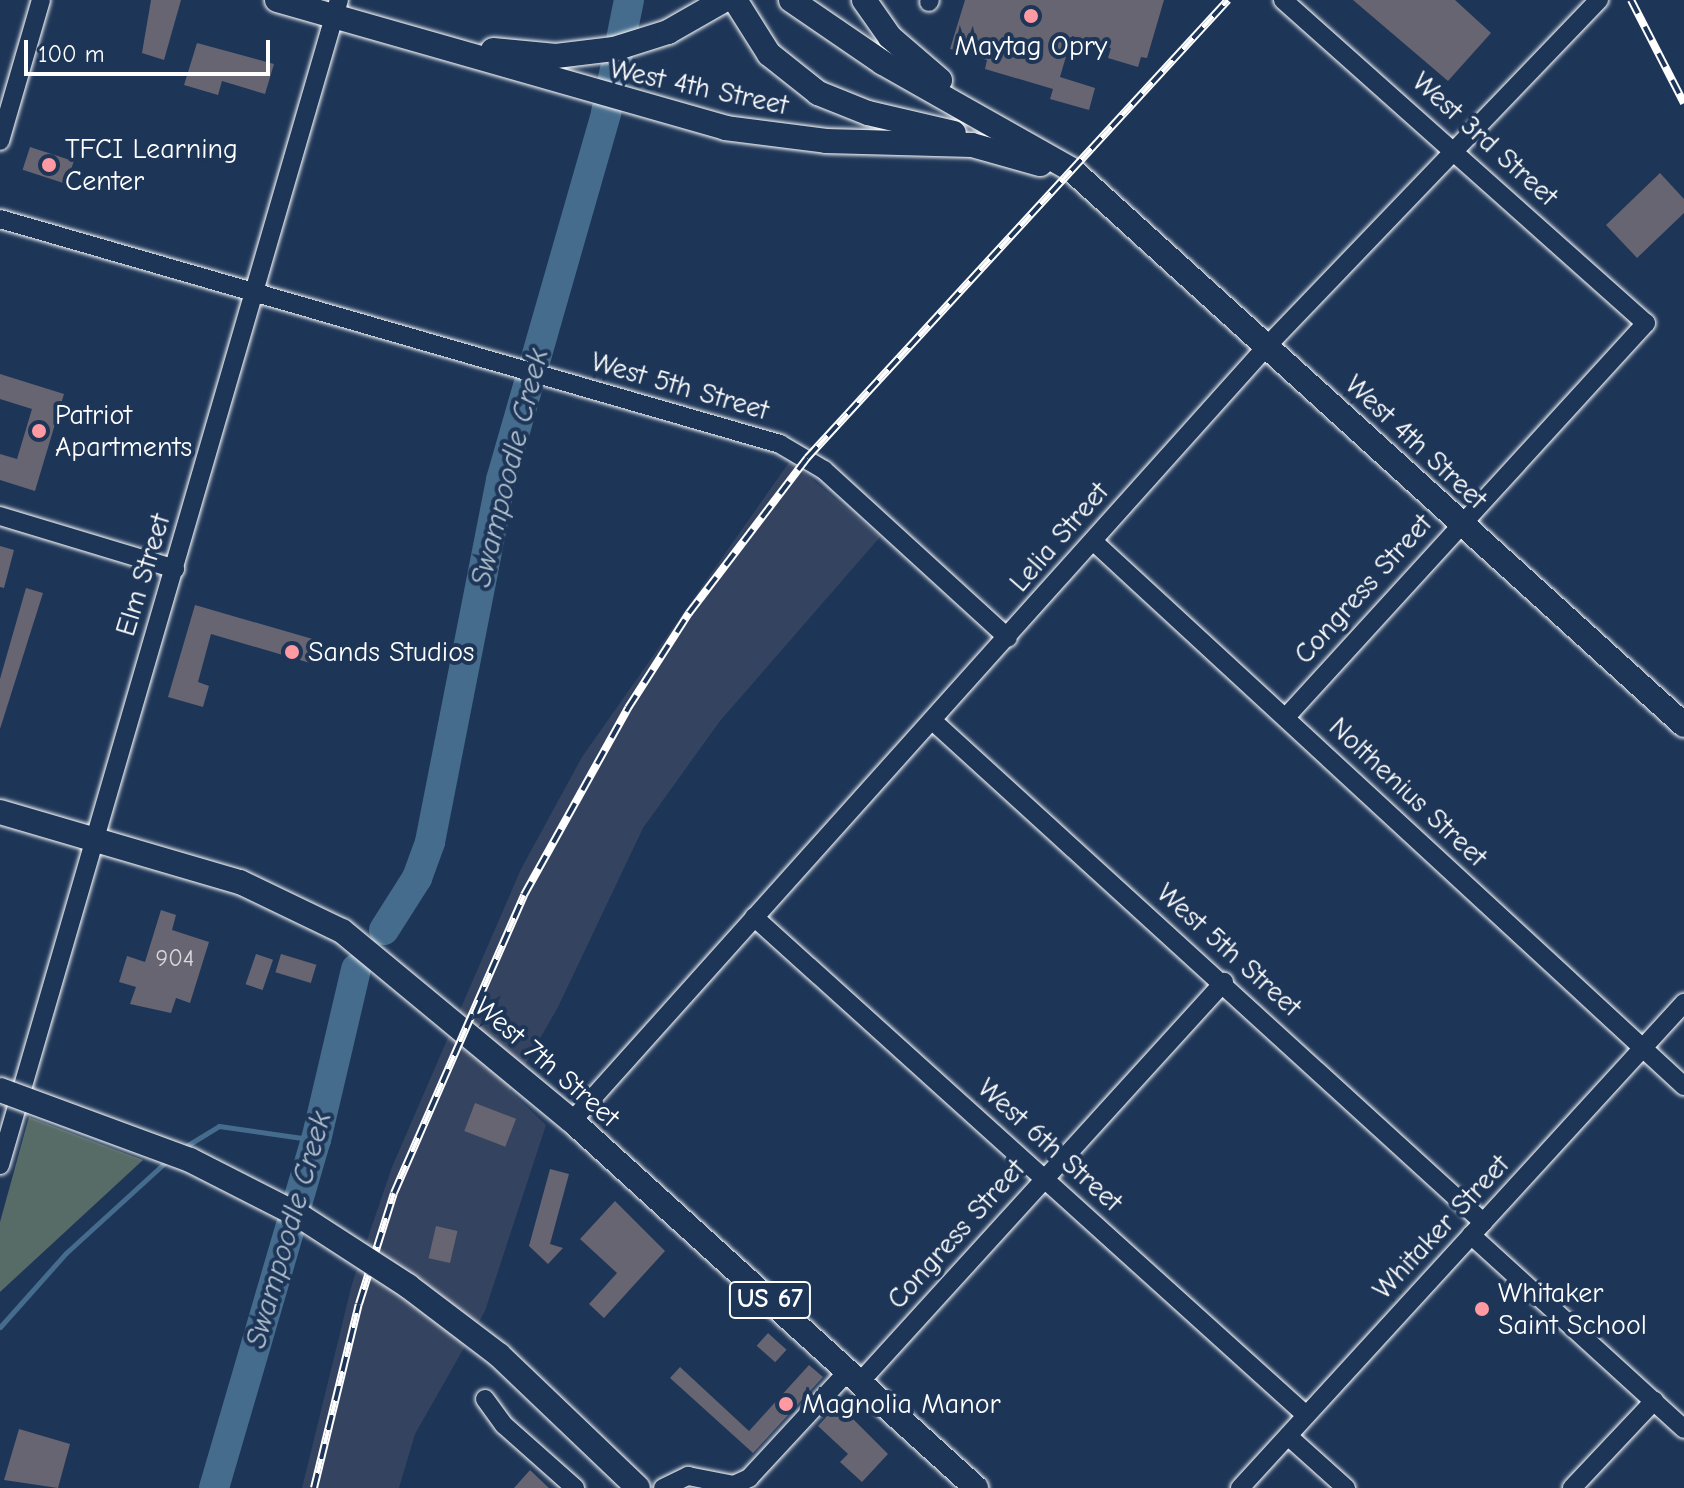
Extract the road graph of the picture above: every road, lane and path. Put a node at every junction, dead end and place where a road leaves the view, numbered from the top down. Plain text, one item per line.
1 (41, 0) edge
2 (277, 0) edge
3 (724, 0) edge
4 (735, 0) edge
5 (791, 0) edge
6 (864, 0) edge
7 (1283, 0) edge
8 (1599, 0) edge
9 (336, 8) edge
10 (427, 42) junction
11 (999, 124) junction
12 (0, 141) edge
13 (1005, 149) junction
14 (1451, 149) junction
15 (1108, 202) junction
16 (0, 219) edge
17 (254, 291) junction
18 (1646, 323) joint
19 (1267, 346) junction
20 (0, 516) edge
21 (1460, 524) junction
22 (1093, 541) junction
23 (175, 569) junction
24 (1008, 638) junction
25 (1286, 717) junction
26 (934, 722) junction
27 (1684, 725) edge
28 (0, 812) edge
29 (96, 840) junction
30 (754, 917) junction
31 (1224, 982) junction
32 (1684, 1003) edge
33 (1644, 1047) junction
34 (1684, 1086) edge
35 (0, 1090) edge
36 (572, 1121) junction
37 (0, 1165) edge
38 (1045, 1178) junction
39 (1477, 1229) junction
40 (854, 1376) junction
41 (485, 1399) dead end
42 (1654, 1401) junction
43 (1306, 1415) junction
44 (1684, 1429) edge
45 (1288, 1436) junction
46 (575, 1488) edge
47 (638, 1488) edge
48 (663, 1488) edge
49 (976, 1488) edge
50 (1240, 1488) edge
51 (1346, 1488) edge
52 (1572, 1488) edge

1 - 12 street
2 - 9 main road, West 4th Street
3 - 10 main road
4 - 13 main road
5 - 11 main road
6 - 11 main road
7 - 14 street, West 3rd Street
8 - 14 street, Lelia Street
9 - 10 main road, West 4th Street
9 - 17 street, Elm Street
10 - 13 main road, West 4th Street
11 - 15 main road, West 4th Street
13 - 15 main road, West 4th Street
14 - 18 street, West 3rd Street
14 - 19 street, Lelia Street
15 - 19 main road, West 4th Street
16 - 17 street, West 5th Street
17 - 23 street, Elm Street
17 - 24 street, West 5th Street
18 - 21 street, Congress Street
19 - 21 main road, West 4th Street
19 - 22 street, Lelia Street
20 - 23 street
21 - 25 street, Congress Street
21 - 27 main road, West 4th Street
22 - 24 street, Lelia Street
22 - 25 street, Nolthenius Street
23 - 29 street, Elm Street
24 - 26 street, Lelia Street
25 - 33 street, Nolthenius Street
26 - 30 street, Lelia Street
26 - 31 street, West 5th Street
28 - 29 main road, West 7th Street / US 67
29 - 36 main road, West 7th Street / US 67
29 - 37 street, Elm Street
30 - 36 street, Lelia Street
30 - 38 street, West 6th Street
31 - 38 street, Congress Street
31 - 39 street, West 5th Street
32 - 33 street, Whitaker Street
33 - 34 street, Nolthenius Street
33 - 39 street, Whitaker Street
35 - 47 main road, bridge
36 - 40 main road, West 7th Street / US 67
38 - 40 street, Congress Street
38 - 43 street, West 6th Street
39 - 42 street, West 5th Street
39 - 43 street, Whitaker Street
40 - 48 street, Congress Street
40 - 49 main road, West 7th Street / US 67
41 - 46 street
42 - 44 street, West 5th Street
42 - 52 street
43 - 45 street, Whitaker Street
45 - 50 street, Whitaker Street
45 - 51 street

